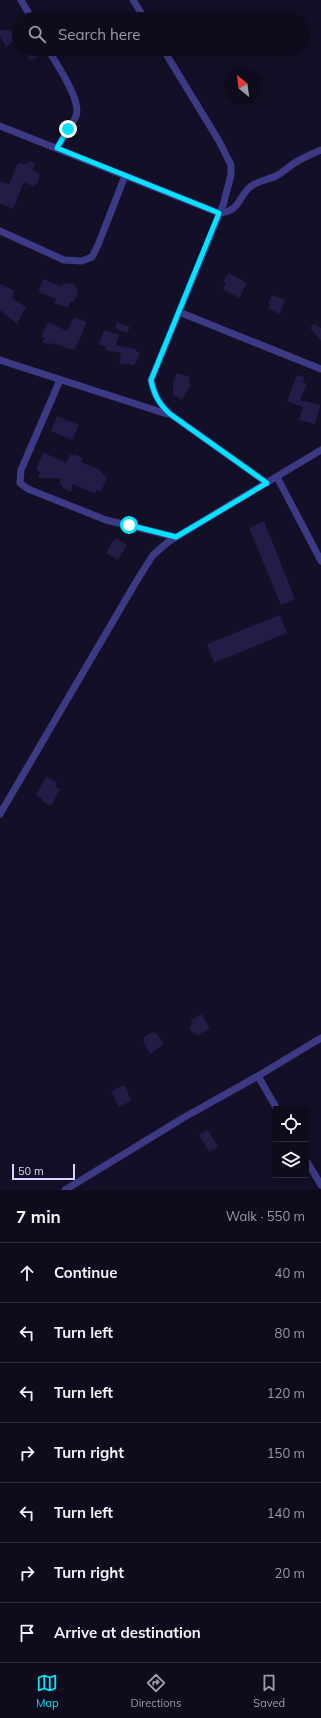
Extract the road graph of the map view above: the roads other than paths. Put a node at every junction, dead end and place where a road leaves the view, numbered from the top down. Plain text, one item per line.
1 (21, 0) edge
2 (133, 0) edge
3 (28, 12) edge
4 (141, 12) edge
5 (52, 56) edge
6 (167, 56) edge
7 (0, 126) edge
8 (57, 148) junction
9 (321, 150) edge
10 (125, 176) junction
11 (219, 213) junction
12 (0, 231) edge
13 (179, 312) junction
14 (0, 360) edge
15 (321, 369) edge
16 (60, 380) junction
17 (170, 414) junction
18 (321, 450) edge
19 (277, 477) junction
20 (267, 483) junction
21 (176, 537) junction
22 (321, 561) edge
23 (0, 813) edge
24 (321, 1038) edge
25 (258, 1076) junction
26 (275, 1106) edge
27 (309, 1165) edge
28 (321, 1185) edge
29 (64, 1190) edge

1 - 3 street
2 - 4 street
5 - 8 street
6 - 11 street
7 - 8 street
8 - 10 street
9 - 11 street
10 - 11 street
10 - 12 street
11 - 13 street
13 - 15 street
13 - 17 street
14 - 16 street
16 - 17 street
16 - 21 street
17 - 20 street
18 - 19 street
19 - 20 street
19 - 22 street
20 - 21 street
21 - 23 street
24 - 25 street
25 - 26 street
25 - 29 street
27 - 28 street

